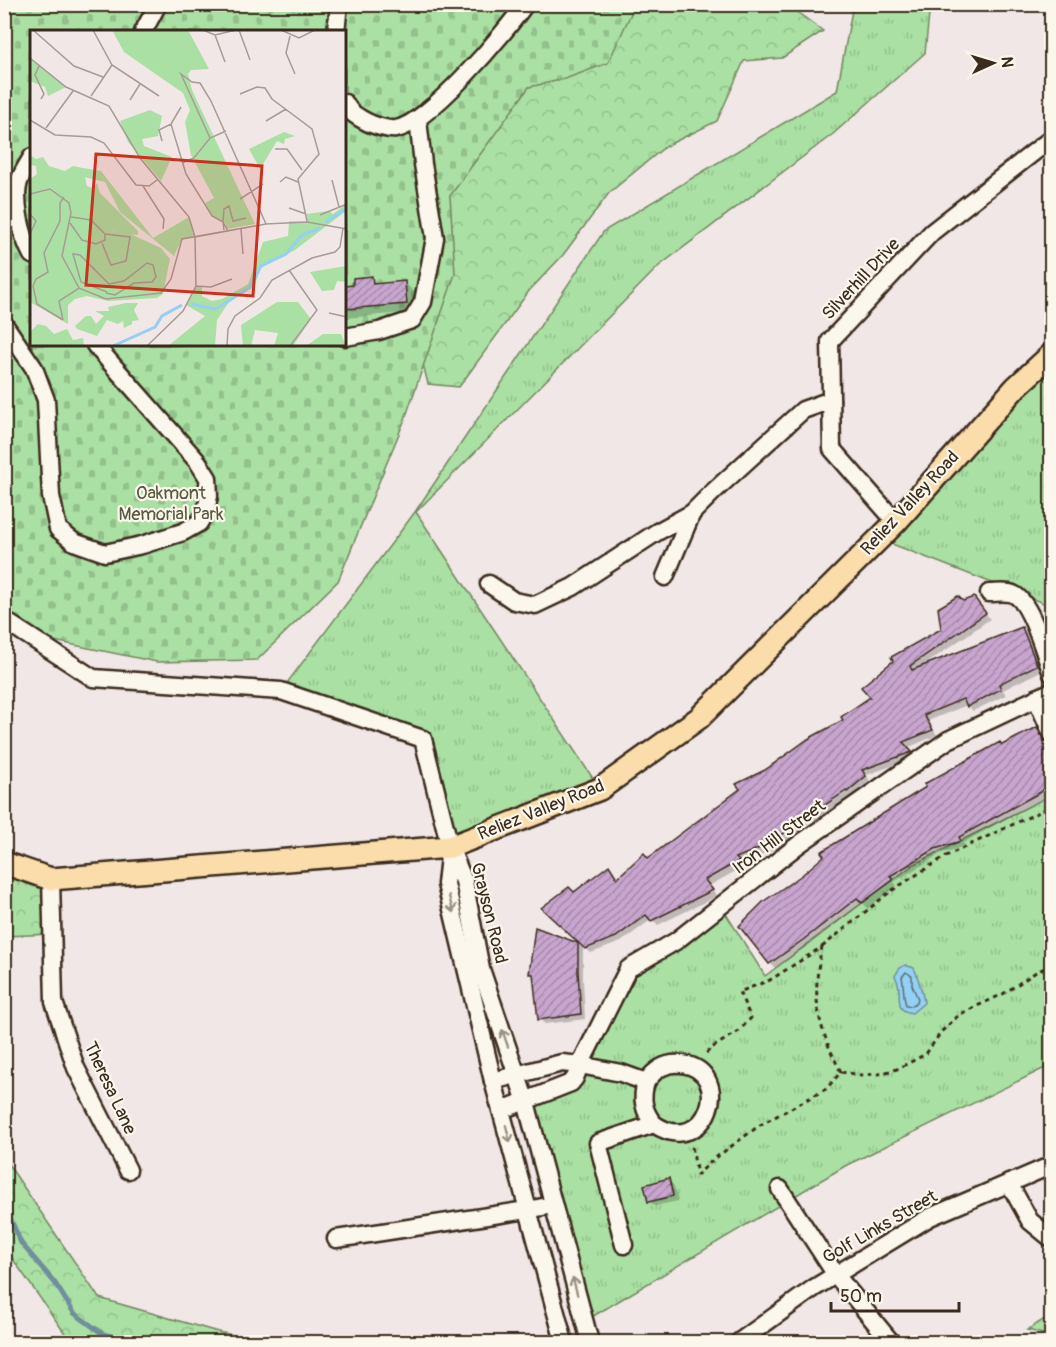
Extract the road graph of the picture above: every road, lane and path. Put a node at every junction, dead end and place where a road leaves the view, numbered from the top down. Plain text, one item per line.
1 (158, 4) edge
2 (339, 4) edge
3 (525, 4) edge
4 (145, 30) edge
5 (336, 30) edge
6 (346, 105) edge
7 (418, 120) junction
8 (1052, 138) edge
9 (30, 159) edge
10 (12, 178) edge
11 (30, 250) edge
12 (4, 324) edge
13 (346, 337) edge
14 (96, 346) edge
15 (1052, 354) edge
16 (831, 400) junction
17 (692, 513) junction
18 (896, 522) junction
19 (665, 577) dead end
20 (489, 584) dead end
21 (989, 593) dead end
22 (4, 620) edge
23 (1052, 674) edge
24 (1044, 695) edge
25 (1052, 734) edge
26 (1052, 806) edge
27 (450, 847) junction
28 (4, 863) edge
29 (51, 879) junction
30 (822, 946) junction
31 (1052, 965) edge
32 (580, 1065) junction
33 (696, 1069) junction
34 (841, 1072) junction
35 (518, 1074) junction
36 (493, 1081) junction
37 (646, 1082) junction
38 (526, 1102) junction
39 (502, 1110) junction
40 (654, 1124) junction
41 (689, 1130) junction
42 (1052, 1165) edge
43 (128, 1170) dead end
44 (1009, 1183) junction
45 (780, 1189) dead end
46 (553, 1205) junction
47 (527, 1210) junction
48 (336, 1239) dead end
49 (1052, 1239) edge
50 (624, 1245) dead end
51 (836, 1275) junction
52 (564, 1342) edge
53 (590, 1342) edge
54 (739, 1342) edge
55 (891, 1342) edge

1 - 4 street
2 - 5 street
3 - 7 street
6 - 7 street
7 - 13 street
8 - 16 street, Silverhill Drive
9 - 10 street
10 - 11 street
12 - 14 street
15 - 18 main road, Reliez Valley Road
16 - 17 street
16 - 18 street, Silverhill Drive
17 - 19 street
17 - 20 street
18 - 27 main road, Reliez Valley Road
21 - 23 street
22 - 27 street
24 - 25 street
24 - 32 street, Iron Hill Street
26 - 30 path
27 - 29 main road, Reliez Valley Road
35 -> 27 street, Grayson Road
27 -> 36 street, Grayson Road
28 - 29 main road, Reliez Valley Road
29 - 43 street, Theresa Lane
30 - 33 path
30 - 34 path
31 - 34 path
32 - 35 street
32 - 37 street
32 - 38 street, Iron Hill Street
33 - 37 street
33 - 41 street
34 - 41 path
35 - 36 street
35 - 38 street, Grayson Road
36 - 39 street, Grayson Road
37 - 40 street
38 - 39 street, Iron Hill Street
38 - 46 street, Grayson Road
39 -> 47 street, Grayson Road
40 - 41 street
40 - 50 street
42 - 44 street, Golf Links Street
44 - 49 street
44 - 51 street, Golf Links Street
45 - 51 street
46 - 47 street
53 -> 46 street, Grayson Road
47 - 48 street
47 - 52 street, Grayson Road
51 - 54 street, Golf Links Street
51 - 55 street

